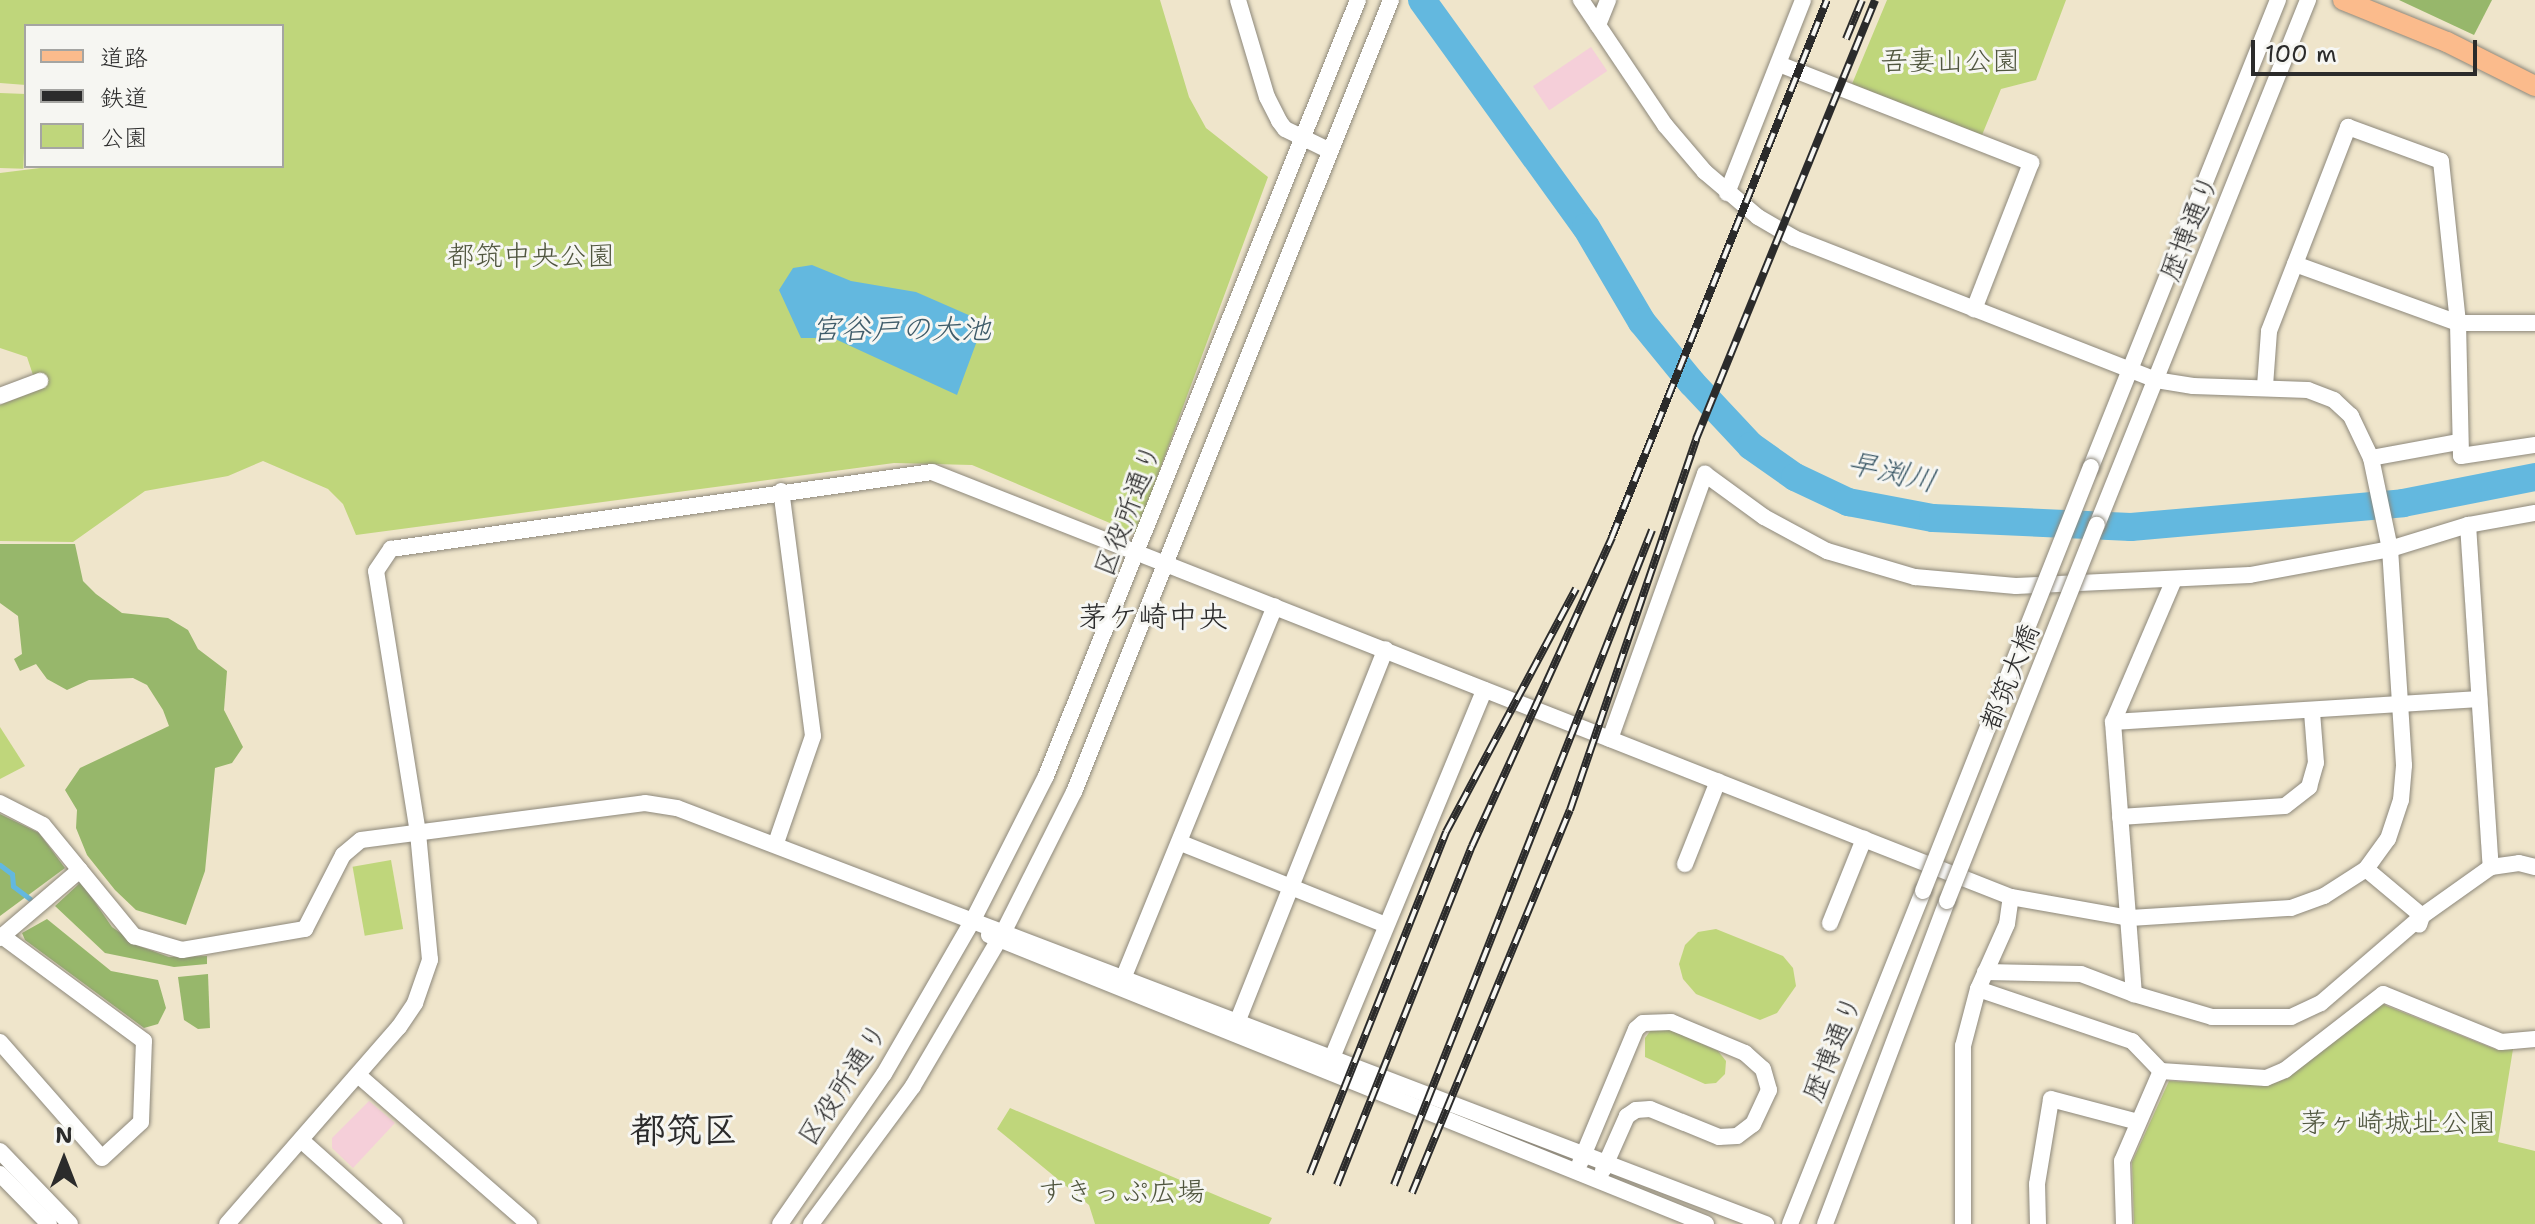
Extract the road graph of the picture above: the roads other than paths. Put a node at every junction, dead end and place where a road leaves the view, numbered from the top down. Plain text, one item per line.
1 (1238, 0) edge
2 (1358, 0) edge
3 (1391, 0) edge
4 (1581, 0) edge
5 (1608, 0) edge
6 (1803, 0) edge
7 (2278, 0) edge
8 (2308, 0) edge
9 (2343, 0) edge
10 (1598, 25) junction
11 (1779, 64) junction
12 (2535, 86) edge
13 (1301, 137) junction
14 (1328, 150) junction
15 (1727, 193) junction
16 (2295, 264) junction
17 (1974, 309) junction
18 (2458, 323) junction
19 (2535, 323) edge
20 (2129, 371) junction
21 (2156, 380) junction
22 (40, 381) dead end
23 (2265, 386) junction
24 (0, 396) edge
25 (2458, 442) junction
26 (2535, 445) edge
27 (2373, 466) junction
28 (2091, 467) joint
29 (2118, 472) joint
30 (781, 491) junction
31 (2535, 513) edge
32 (2468, 525) junction
33 (2388, 542) junction
34 (1139, 551) junction
35 (1165, 562) junction
36 (2173, 582) junction
37 (1275, 606) junction
38 (1386, 649) junction
39 (1484, 690) junction
40 (2479, 699) junction
41 (2400, 706) junction
42 (2312, 712) junction
43 (2113, 722) junction
44 (1610, 739) junction
45 (1718, 781) junction
46 (0, 803) edge
47 (2120, 817) junction
48 (418, 833) junction
49 (1864, 839) junction
50 (776, 843) junction
51 (1181, 843) junction
52 (1687, 860) dead end
53 (2491, 867) junction
54 (2535, 867) edge
55 (2366, 869) junction
56 (80, 870) junction
57 (1291, 889) junction
58 (1923, 891) joint
59 (2011, 897) junction
60 (1947, 901) joint
61 (2422, 916) junction
62 (2130, 918) junction
63 (973, 920) junction
64 (1830, 923) dead end
65 (1386, 925) junction
66 (2417, 935) dead end
67 (1000, 936) junction
68 (1, 937) edge
69 (1985, 972) junction
70 (1122, 982) junction
71 (1978, 989) junction
72 (2134, 994) junction
73 (1238, 1020) junction
74 (2535, 1039) edge
75 (0, 1042) edge
76 (1330, 1064) junction
77 (2161, 1071) junction
78 (358, 1075) junction
79 (2138, 1122) junction
80 (301, 1140) junction
81 (0, 1151) edge
82 (1585, 1154) junction
83 (1607, 1160) junction
84 (1576, 1172) junction
85 (0, 1174) edge
86 (1598, 1180) junction
87 (236, 1221) edge
88 (49, 1224) edge
89 (70, 1224) edge
90 (395, 1224) edge
91 (529, 1224) edge
92 (780, 1224) edge
93 (811, 1224) edge
94 (1706, 1224) edge
95 (1766, 1224) edge
96 (1790, 1224) edge
97 (1825, 1224) edge
98 (1963, 1224) edge
99 (2038, 1224) edge
100 (2124, 1224) edge

1 - 13 street
2 - 13 street, 区役所通り
3 - 14 street, 区役所通り
4 - 10 street
5 - 10 street
6 - 11 street
7 - 20 street, 歴博通り
8 - 21 street, 歴博通り
9 - 12 main road
10 - 15 street
11 - 15 street
11 - 17 street
13 - 14 street
13 - 34 street, 区役所通り
14 - 35 street, 区役所通り
15 - 17 street
16 - 18 street
16 - 18 street
16 - 23 street
17 - 20 street
18 - 19 street
18 - 25 street
20 - 21 street
20 - 28 street, 歴博通り
21 - 23 street
21 - 29 street, 歴博通り
22 - 24 street
23 - 27 street
25 - 26 street
25 - 27 street
27 - 33 street
28 - 58 street, 都筑大橋, bridge
29 - 60 street, 都筑大橋, bridge
30 - 34 street
30 - 48 street
30 - 50 street
31 - 32 street
32 - 33 street
32 - 40 street
33 - 36 street
33 - 41 street
34 - 35 street
34 - 63 street, 区役所通り
35 - 37 street
35 - 67 street, 区役所通り
36 - 43 street
36 - 44 street
37 - 38 street
37 - 51 street
38 - 39 street
38 - 57 street
39 - 44 street
39 - 65 street
40 - 41 street
40 - 53 street
41 - 42 street
41 - 55 street
42 - 43 street
42 - 47 street
43 - 47 street
44 - 45 street
45 - 49 street
45 - 52 street
46 - 56 street
47 - 62 street
48 - 50 street
48 - 56 street
48 - 78 street
49 - 59 street
49 - 64 street
50 - 63 street
51 - 57 street
51 - 70 street
53 - 54 street
53 - 61 street
55 - 61 street
55 - 62 street
56 - 68 street
57 - 65 street
57 - 73 street
58 - 96 street, 歴博通り
59 - 62 street
59 - 69 street
60 - 97 street, 歴博通り
61 - 66 street
61 - 72 street
62 - 72 street
63 - 67 street
63 - 92 street, 区役所通り
65 - 76 street
67 - 70 street
67 - 93 street, 区役所通り
68 - 75 street
69 - 71 street
69 - 72 street
70 - 73 street
70 - 76 street
71 - 77 street
71 - 98 street
73 - 76 street
74 - 77 street
76 - 82 street
76 - 84 street
77 - 79 street
78 - 80 street
78 - 91 street
79 - 99 street
79 - 100 street
80 - 87 street
80 - 90 street
81 - 89 street
82 - 83 street
82 - 83 street
82 - 84 street
83 - 86 street
83 - 95 street
84 - 86 street
85 - 88 street
86 - 94 street

